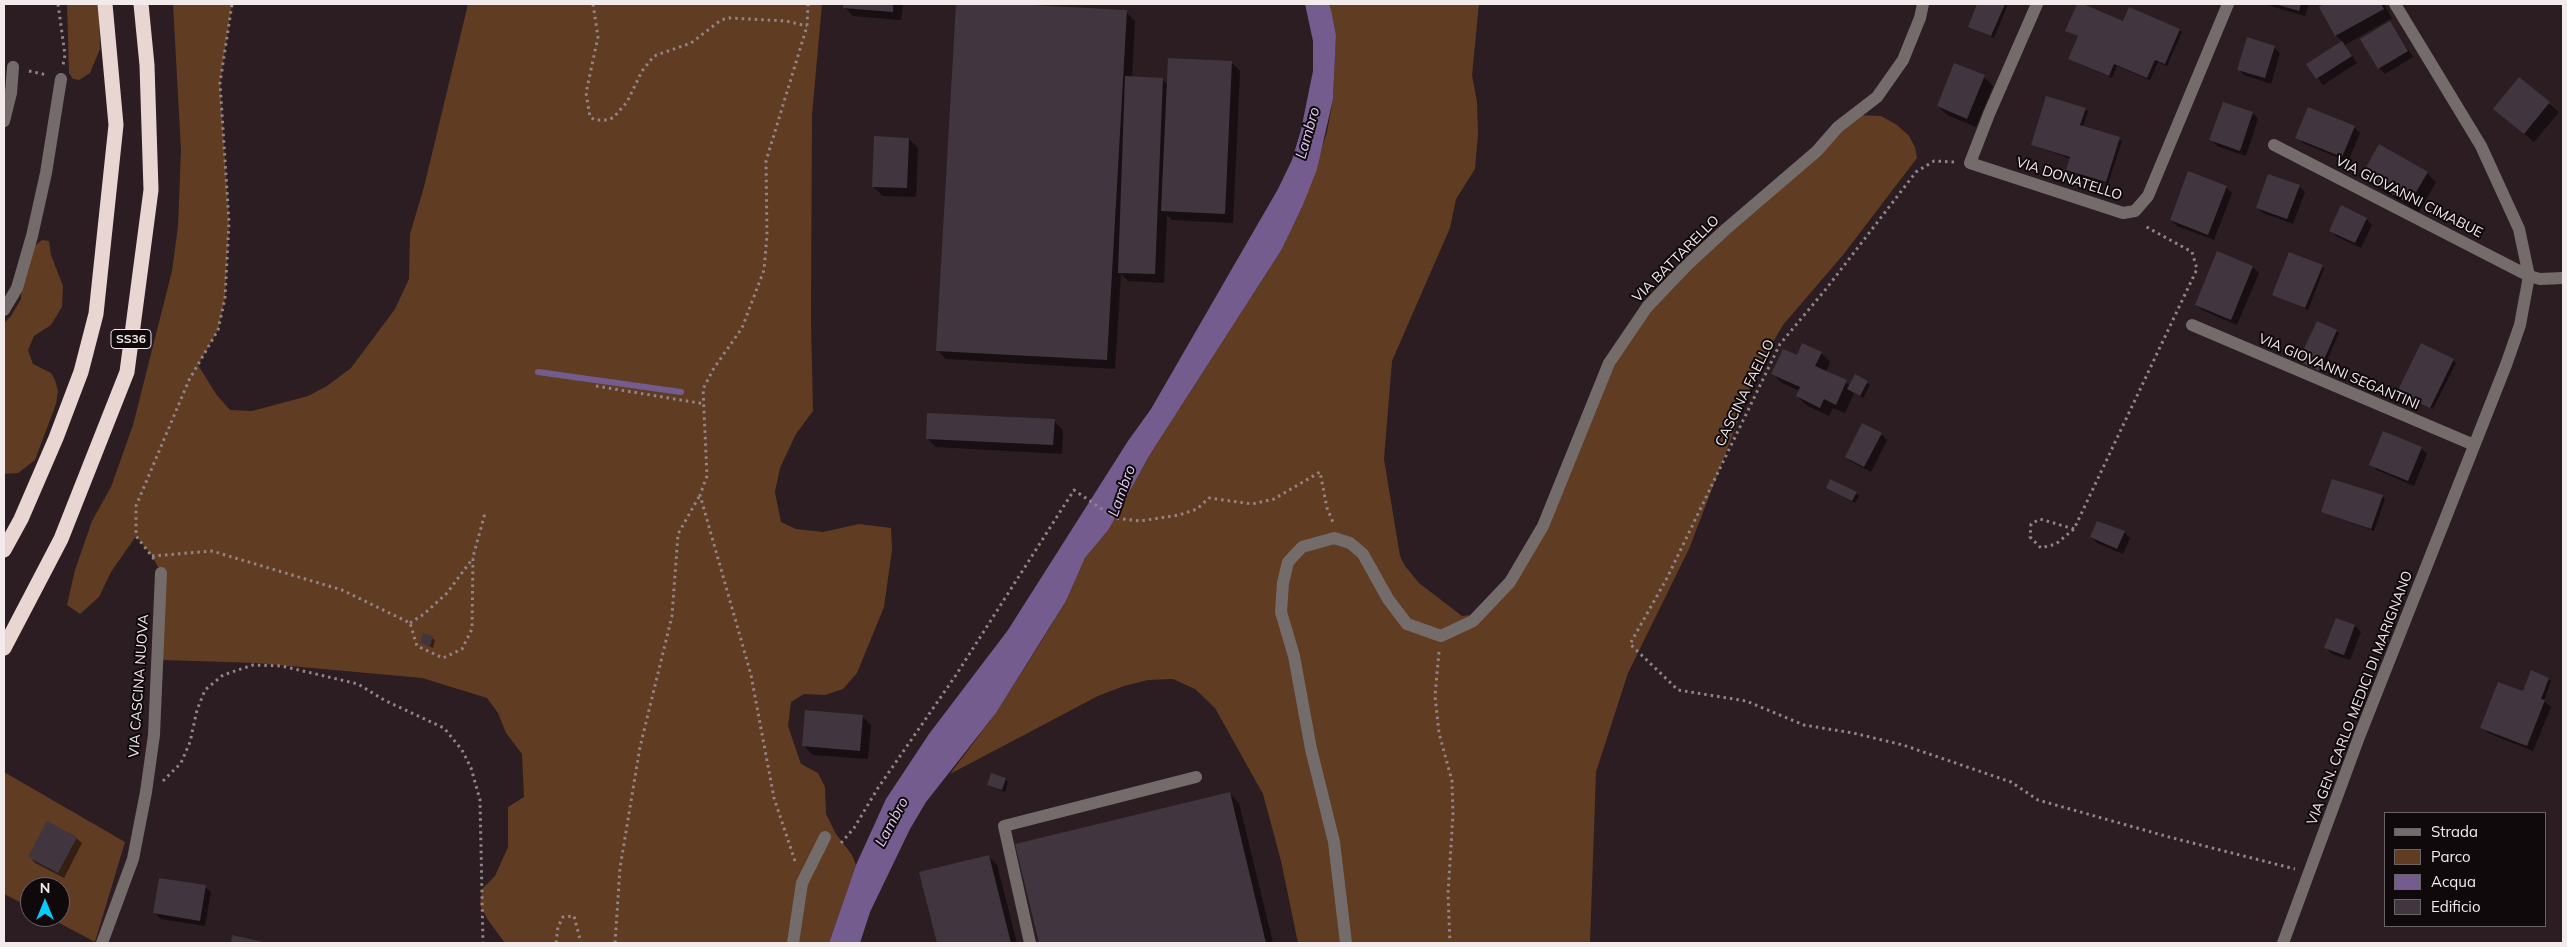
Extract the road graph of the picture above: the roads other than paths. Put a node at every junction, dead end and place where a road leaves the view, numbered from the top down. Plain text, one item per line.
1 (105, 4) edge
2 (141, 4) edge
3 (1923, 4) edge
4 (2037, 4) edge
5 (2228, 4) edge
6 (2395, 4) edge
7 (13, 67) road end
8 (61, 79) road end
9 (4, 121) edge
10 (2274, 145) dead end
11 (2529, 276) junction
12 (2563, 278) edge
13 (4, 310) edge
14 (2192, 325) dead end
15 (2474, 446) junction
16 (4, 550) edge
17 (161, 573) road end
18 (4, 648) edge
19 (1196, 777) dead end
20 (825, 837) dead end
21 (102, 943) edge
22 (794, 943) edge
23 (1030, 943) edge
24 (1346, 943) edge
25 (2283, 943) edge

1 - 16 highway, SS36
2 - 18 highway, SS36
3 - 24 street, VIA BATTARELLO
4 - 5 street, VIA DONATELLO
6 - 11 street
7 - 9 street
8 - 13 street
10 - 11 street, VIA GIOVANNI CIMABUE
11 - 12 street
11 - 15 street, VIA GEN. CARLO MEDICI DI MARIGNANO
14 - 15 street, VIA GIOVANNI SEGANTINI
15 - 25 street, VIA GEN. CARLO MEDICI DI MARIGNANO
17 - 21 street, VIA CASCINA NUOVA
19 - 23 street
20 - 22 street

